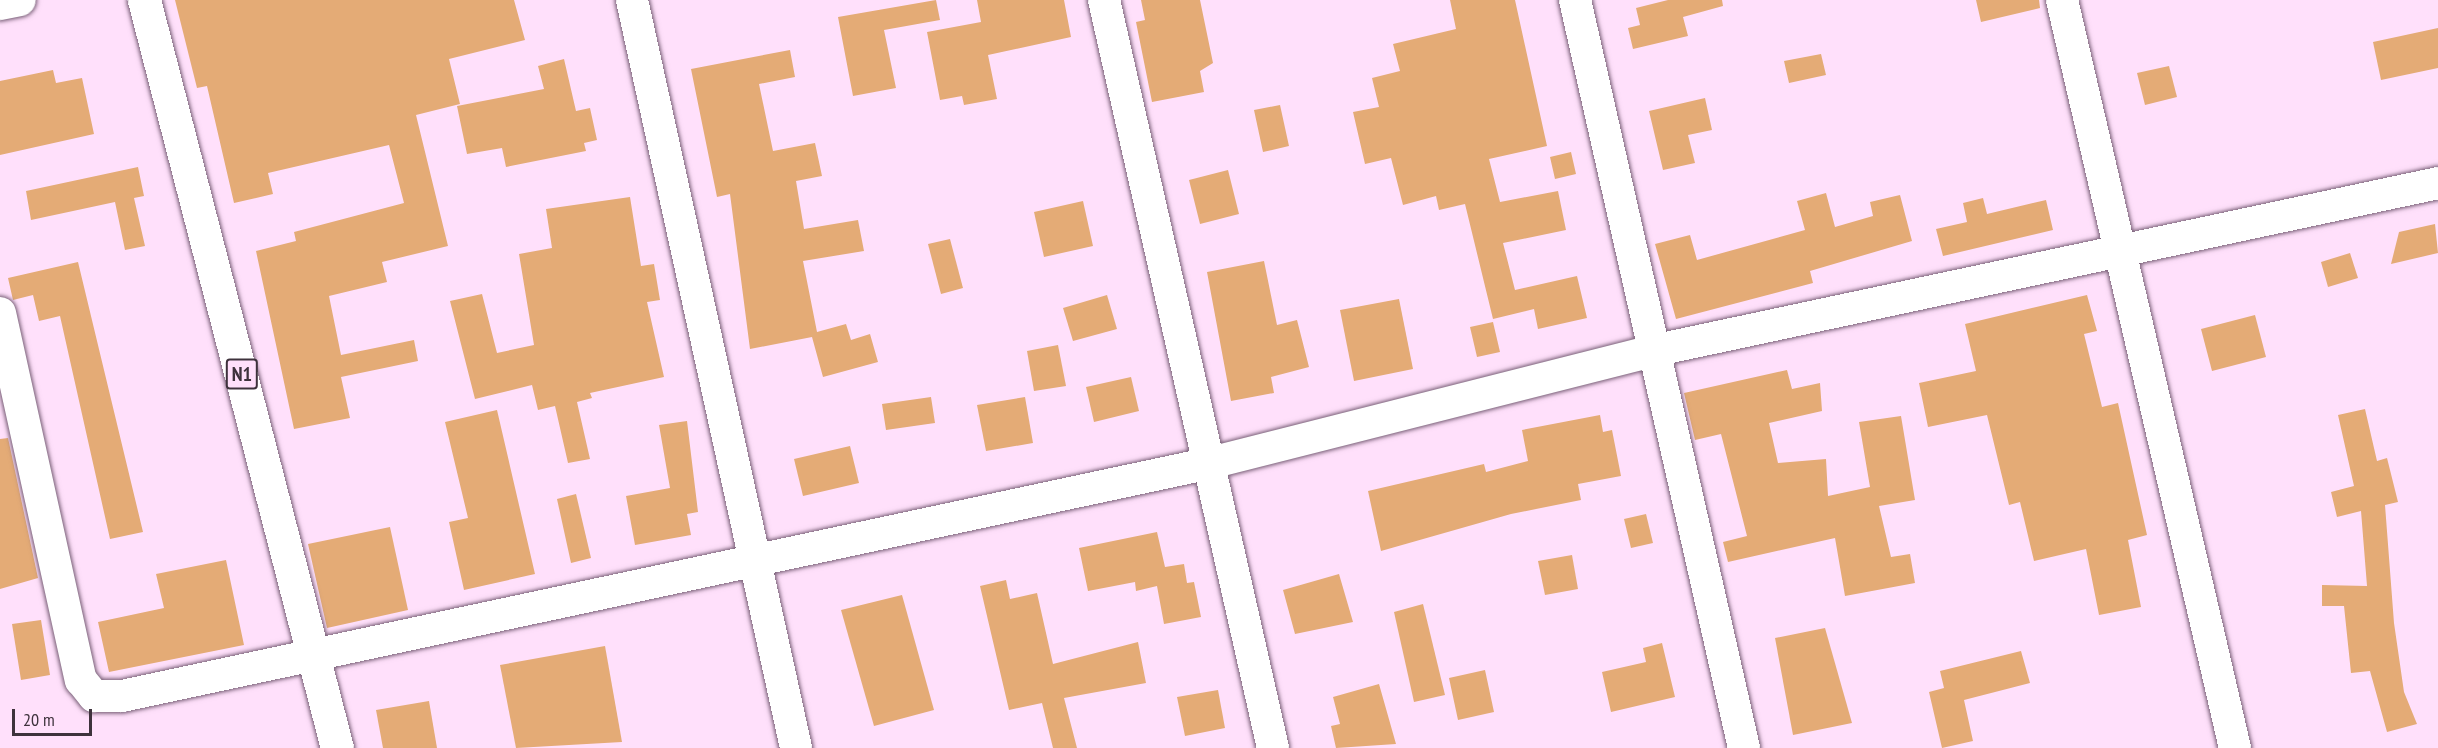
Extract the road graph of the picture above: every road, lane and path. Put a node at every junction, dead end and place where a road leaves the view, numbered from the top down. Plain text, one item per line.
1 (20, 0) edge
2 (144, 0) edge
3 (632, 0) edge
4 (1104, 0) edge
5 (1575, 0) edge
6 (2062, 0) edge
7 (0, 4) edge
8 (2438, 183) edge
9 (2117, 253) junction
10 (0, 313) edge
11 (1652, 351) junction
12 (1206, 464) junction
13 (753, 559) junction
14 (316, 656) junction
15 (337, 748) edge
16 (796, 748) edge
17 (1273, 748) edge
18 (1744, 748) edge
19 (2235, 748) edge

1 - 7 street
2 - 14 highway, N1
3 - 13 street
4 - 12 street
5 - 11 street
6 - 9 street
8 - 9 street
9 - 11 street
9 - 19 street
10 - 14 street
11 - 12 street
11 - 18 street
12 - 13 street
12 - 17 street
13 - 14 street
13 - 16 street
14 - 15 highway, N1

